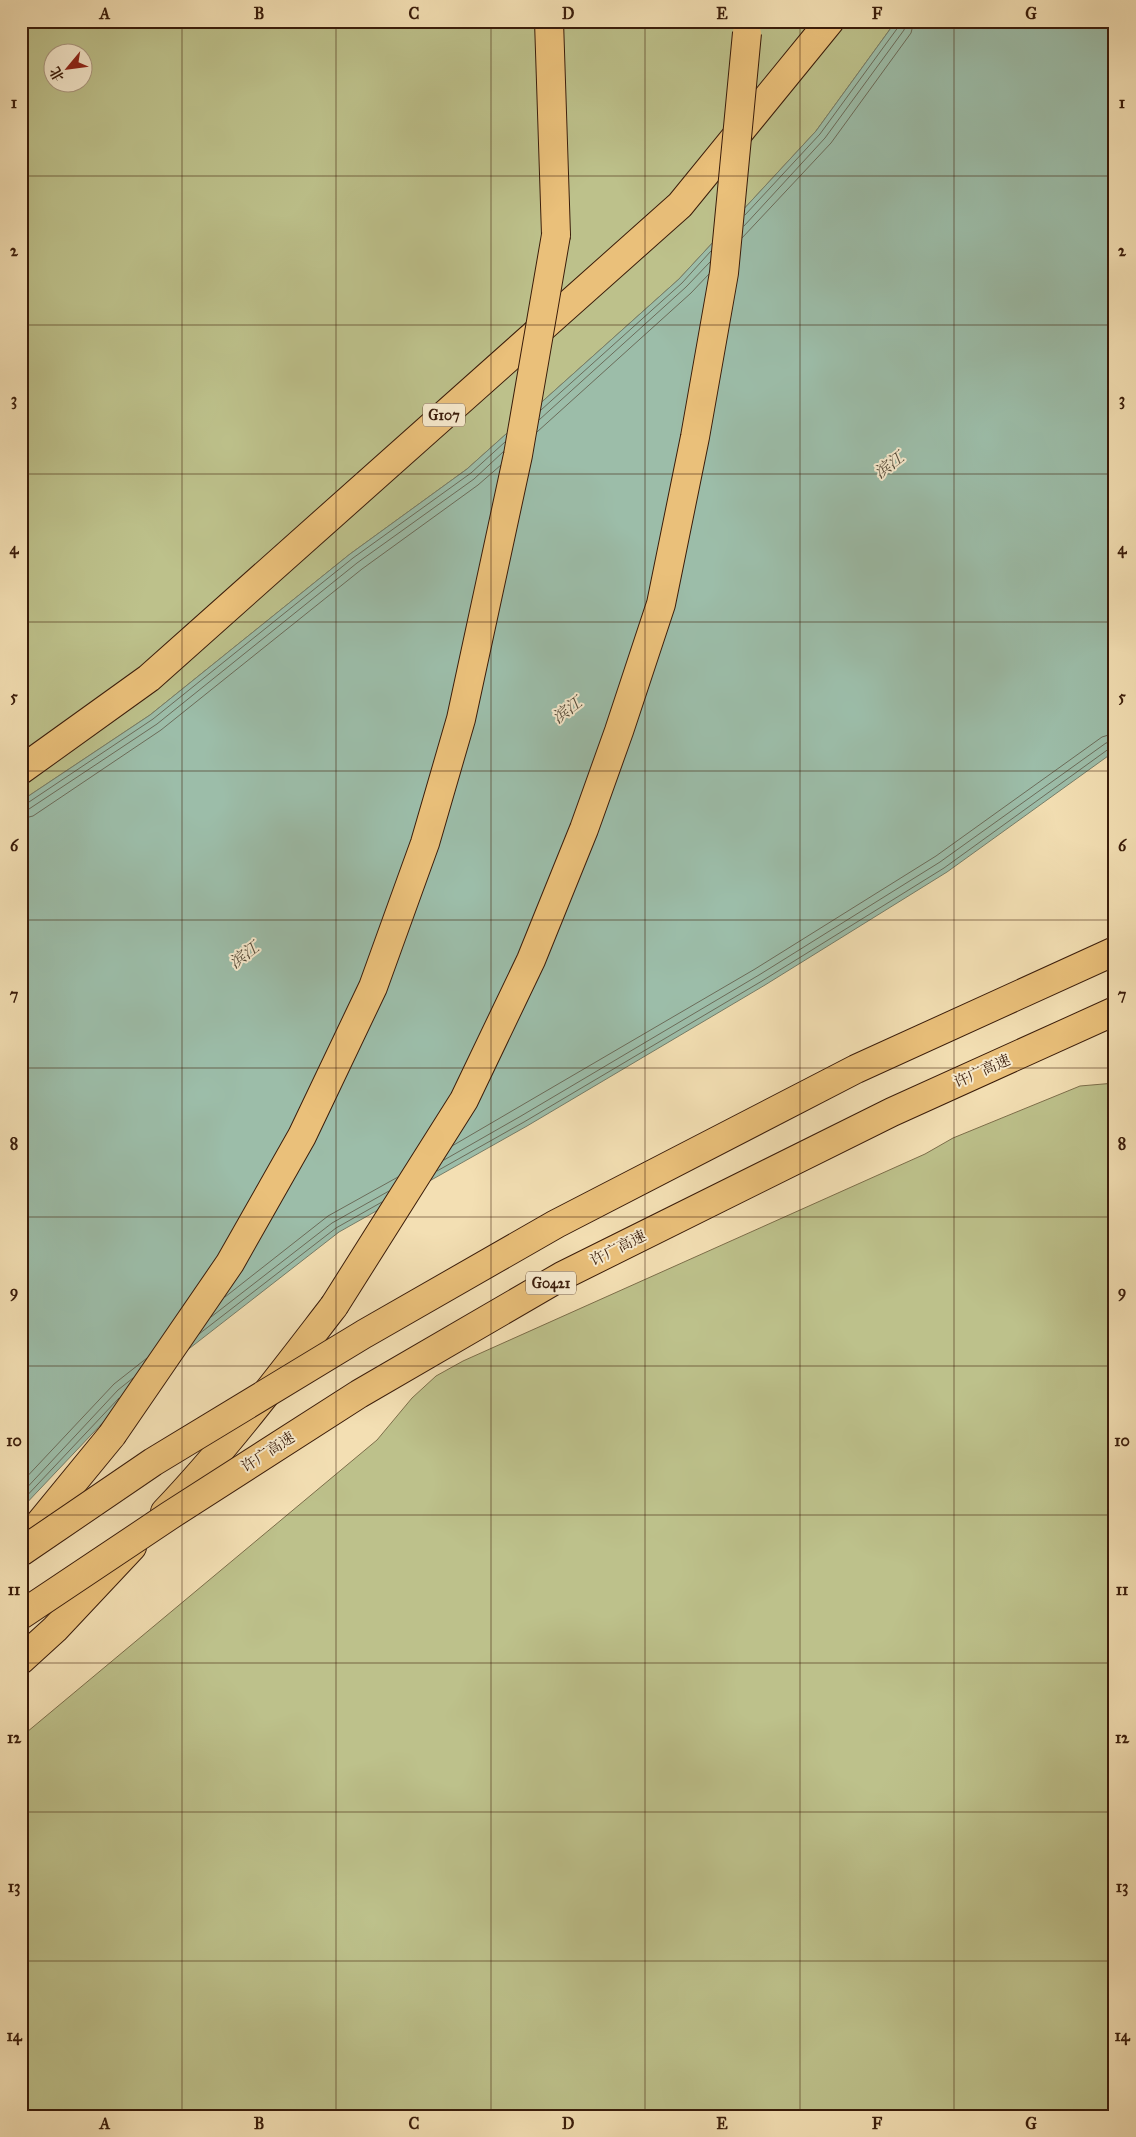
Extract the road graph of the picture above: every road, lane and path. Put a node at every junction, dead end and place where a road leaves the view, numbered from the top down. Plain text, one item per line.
1 (549, 21) edge
2 (830, 21) edge
3 (748, 27) edge
4 (21, 770) edge
5 (1115, 951) edge
6 (1115, 1011) edge
7 (21, 1546) edge
8 (21, 1552) edge
9 (21, 1616) edge
10 (21, 1660) edge

1 - 7 highway, bridge
2 - 4 highway, G107
3 - 10 highway, bridge
5 - 8 highway, bridge
6 - 9 highway, 许广高速 / G0421, bridge

